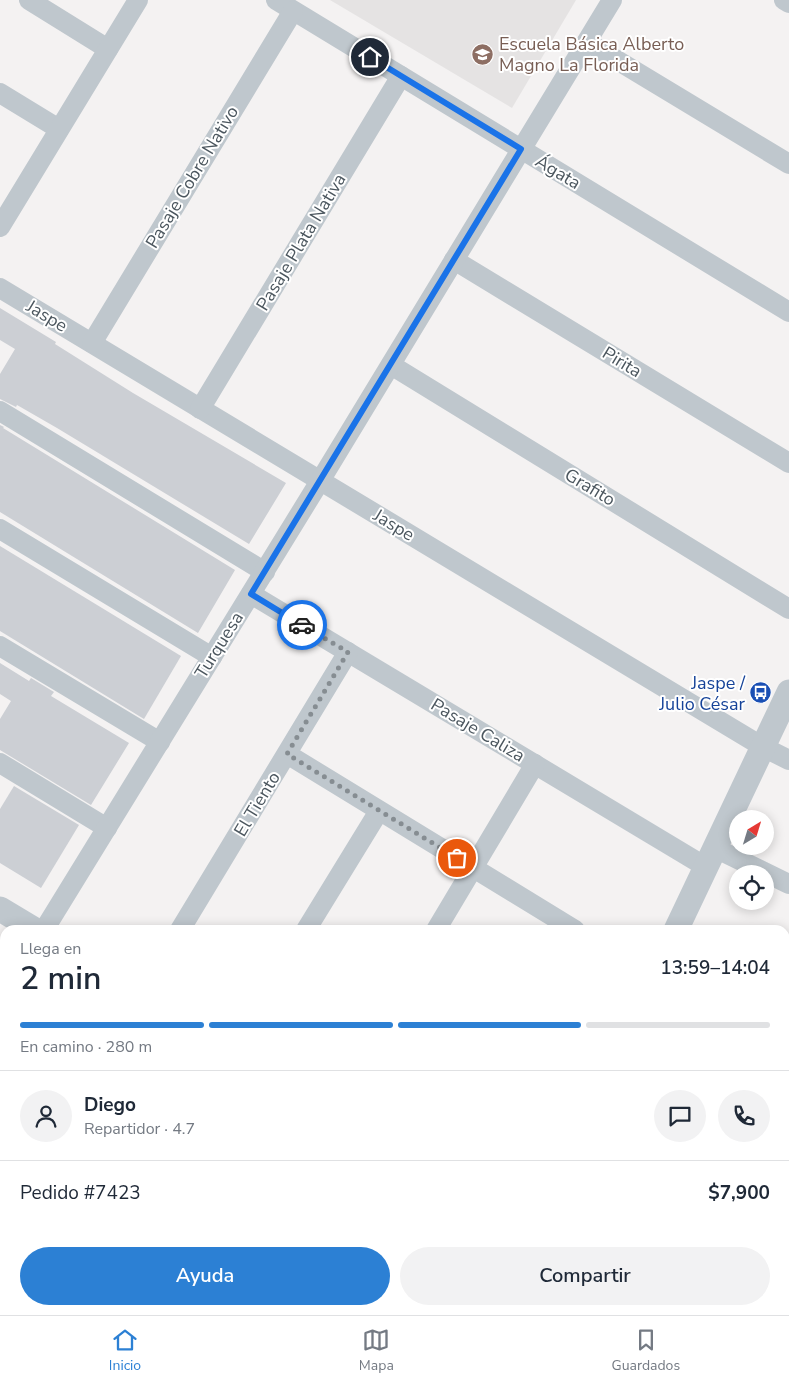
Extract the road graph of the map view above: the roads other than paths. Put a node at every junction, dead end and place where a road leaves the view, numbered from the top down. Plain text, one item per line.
1 (29, 0) edge
2 (138, 0) edge
3 (276, 0) edge
4 (612, 0) edge
5 (784, 0) edge
6 (789, 3) edge
7 (293, 11) junction
8 (587, 42) junction
9 (108, 49) junction
10 (401, 76) junction
11 (0, 93) edge
12 (60, 129) junction
13 (521, 149) junction
14 (789, 164) edge
15 (3, 215) edge
16 (454, 260) junction
17 (0, 288) edge
18 (789, 312) edge
19 (92, 343) junction
20 (391, 365) junction
21 (200, 408) junction
22 (0, 411) edge
23 (789, 463) edge
24 (320, 481) junction
25 (0, 529) edge
26 (265, 572) junction
27 (251, 594) junction
28 (789, 609) edge
29 (0, 646) edge
30 (348, 652) junction
31 (212, 657) junction
32 (789, 692) edge
33 (160, 742) junction
34 (763, 747) junction
35 (287, 754) junction
36 (789, 760) edge
37 (0, 763) edge
38 (536, 764) junction
39 (379, 811) junction
40 (107, 828) junction
41 (710, 857) junction
42 (473, 868) junction
43 (789, 884) edge
44 (1, 912) edge
45 (26, 925) edge
46 (47, 925) edge
47 (183, 925) edge
48 (309, 925) edge
49 (439, 925) edge
50 (566, 925) edge
51 (678, 925) edge

1 - 9 street
2 - 9 street
3 - 7 street, Ágata
4 - 8 street, Turquesa
5 - 6 street
7 - 10 street, Ágata
7 - 19 street, Pasaje Cobre Nativo
8 - 13 street, Turquesa
8 - 14 street
9 - 12 street
10 - 13 street, Ágata
10 - 21 street, Pasaje Plata Nativa
11 - 12 street
12 - 15 street
13 - 16 street, Turquesa
13 - 18 street, Ágata
16 - 20 street, Turquesa
16 - 23 street, Pirita
17 - 19 street, Jaspe
19 - 21 street, Jaspe
20 - 24 street, Turquesa
20 - 28 street, Grafito
21 - 24 street, Jaspe
22 - 26 street
24 - 26 street, Turquesa
24 - 34 street, Jaspe
25 - 31 street
26 - 27 street, Turquesa
27 - 30 street, Pasaje Caliza
27 - 31 street, Turquesa
29 - 33 street
30 - 35 street, El Tiento
30 - 38 street, Pasaje Caliza
31 - 33 street, Turquesa
32 - 34 street
33 - 40 street, Turquesa
34 - 36 street, Jaspe
34 - 41 street
35 - 39 street
35 - 47 street, El Tiento
37 - 40 street
38 - 41 street, Pasaje Caliza
38 - 42 street
39 - 42 street
39 - 48 street
40 - 46 street, Turquesa
41 - 43 street, Pasaje Caliza
41 - 51 street
42 - 49 street
42 - 50 street
44 - 45 street

